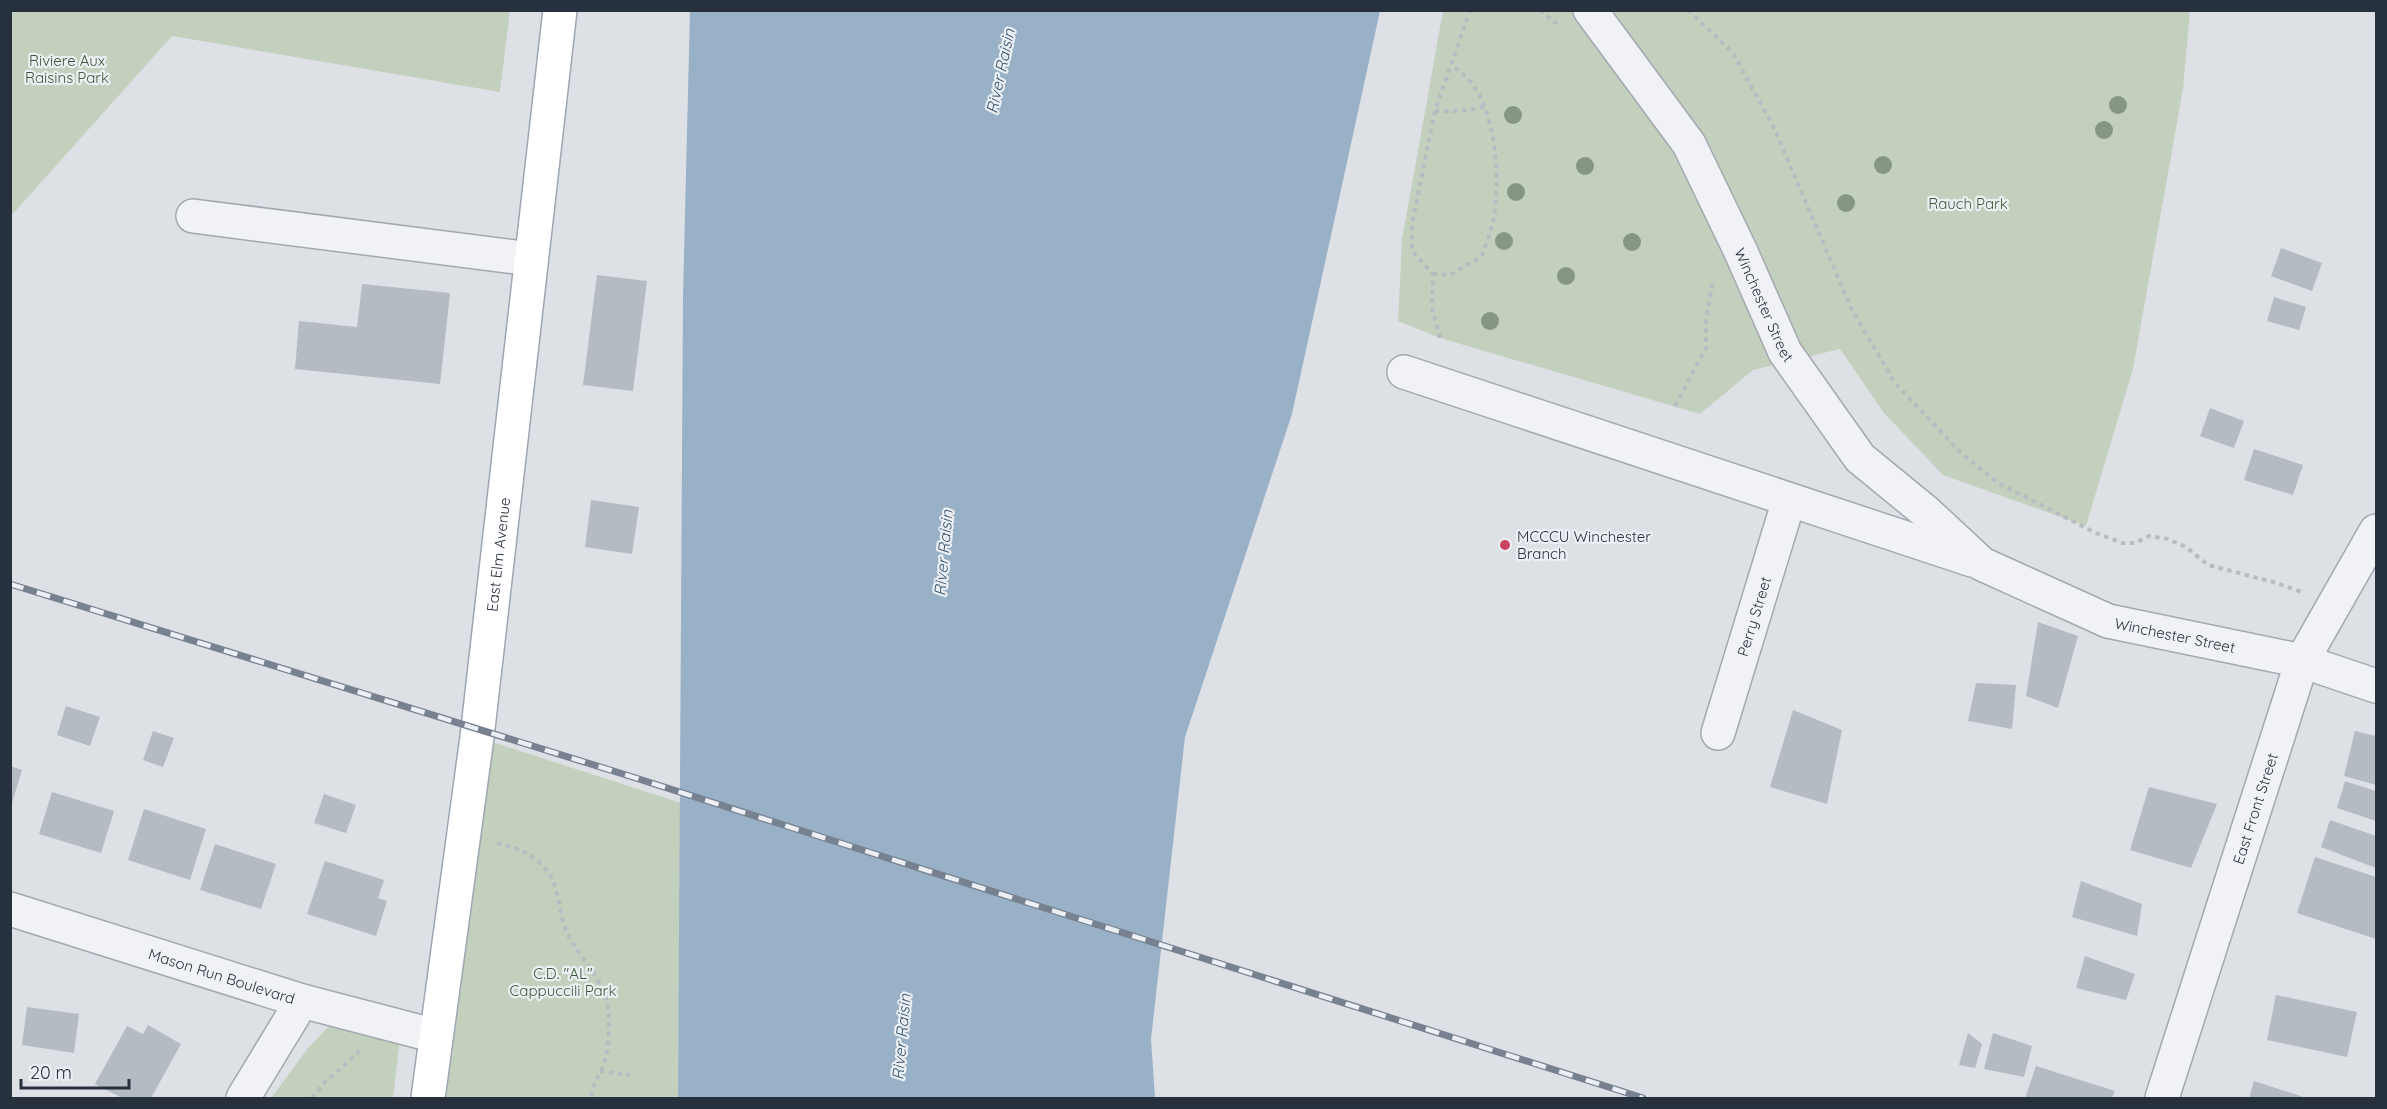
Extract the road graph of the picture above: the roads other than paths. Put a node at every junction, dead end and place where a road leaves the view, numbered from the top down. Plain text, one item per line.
1 (560, 10) edge
2 (1590, 10) edge
3 (193, 216) dead end
4 (531, 259) junction
5 (1404, 372) dead end
6 (1790, 500) junction
7 (2376, 531) edge
8 (1982, 564) junction
9 (2302, 661) junction
10 (2376, 686) edge
11 (1718, 733) dead end
12 (10, 909) edge
13 (302, 1001) junction
14 (436, 1036) junction
15 (243, 1098) edge
16 (428, 1098) edge
17 (2162, 1098) edge

1 - 4 main road, East Elm Avenue
2 - 8 street, Winchester Street
3 - 4 street
4 - 14 main road, East Elm Avenue
5 - 6 street, Winchester Street
6 - 8 street, Winchester Street
6 - 11 street, Perry Street
7 - 9 street, East Front Street
8 - 9 street, Winchester Street
9 - 10 street, Winchester Street
9 - 17 street, East Front Street
12 - 13 street, Mason Run Boulevard
13 - 14 street, Mason Run Boulevard
13 - 15 street
14 - 16 main road, East Elm Avenue

